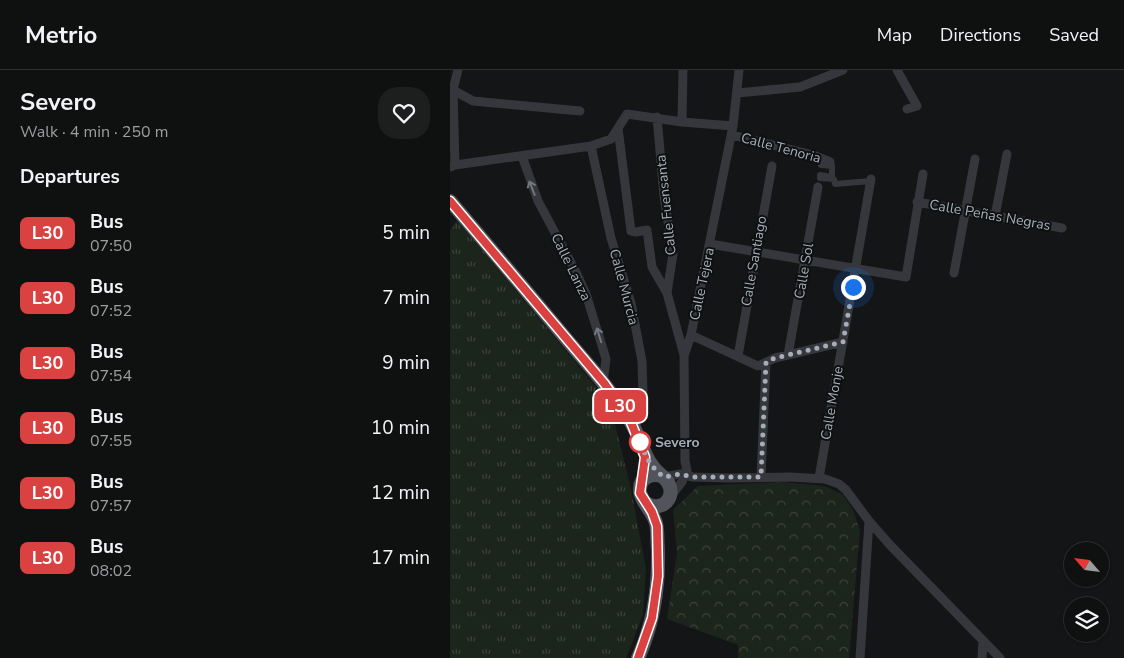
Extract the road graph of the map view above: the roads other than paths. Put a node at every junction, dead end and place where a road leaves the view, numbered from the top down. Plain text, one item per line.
1 (458, 70) edge
2 (683, 70) edge
3 (739, 70) edge
4 (843, 70) edge
5 (897, 70) edge
6 (821, 74) edge
7 (451, 90) edge
8 (737, 93) junction
9 (907, 109) dead end
10 (580, 111) dead end
11 (657, 117) junction
12 (682, 122) junction
13 (618, 128) junction
14 (732, 130) junction
15 (591, 146) junction
16 (1008, 154) dead end
17 (522, 156) junction
18 (975, 159) dead end
19 (830, 162) joint
20 (452, 166) edge
21 (772, 166) dead end
22 (923, 174) dead end
23 (871, 180) joint
24 (818, 186) dead end
25 (450, 201) edge
26 (917, 202) junction
27 (966, 211) junction
28 (995, 216) junction
29 (1062, 228) dead end
30 (710, 244) junction
31 (755, 252) junction
32 (806, 260) junction
33 (856, 268) junction
34 (954, 273) dead end
35 (668, 293) junction
36 (691, 335) junction
37 (843, 342) junction
38 (788, 355) junction
39 (684, 356) junction
40 (738, 356) junction
41 (766, 362) junction
42 (604, 383) junction
43 (635, 430) junction
44 (645, 457) junction
45 (686, 476) junction
46 (663, 477) junction
47 (761, 477) junction
48 (819, 478) junction
49 (642, 482) junction
50 (667, 500) junction
51 (646, 503) junction
52 (869, 521) junction
53 (657, 526) junction
54 (983, 641) junction
55 (638, 658) edge
56 (860, 658) edge
57 (982, 658) edge
58 (1000, 658) edge

1 - 7 street
2 - 12 street
3 - 8 street, Calle Tejera
4 - 6 street
5 - 9 street
6 - 8 street
7 - 10 street
7 - 20 street
8 - 14 street, Calle Tejera
11 - 12 street, Calle Tenoria
11 - 13 street, Calle Tenoria
11 - 35 street, Calle Fuensanta
12 - 14 street, Calle Tenoria
13 - 15 street
13 - 35 street
14 - 19 street, Calle Tenoria
14 - 30 street, Calle Tejera
15 - 17 street
15 - 43 street, Calle Murcia
16 - 28 street
17 - 20 street
42 -> 17 street, Calle Lanza
18 - 27 street
19 - 23 street
21 - 31 street, Calle Santiago
22 - 26 street
23 - 33 street, Calle Monje
24 - 32 street, Calle Sol
25 - 42 main road
26 - 27 street, Calle Peñas Negras
26 - 33 street
27 - 28 street, Calle Peñas Negras
27 - 34 street
28 - 29 street, Calle Peñas Negras
30 - 31 street
30 - 36 street, Calle Tejera
31 - 32 street
31 - 40 street, Calle Santiago
32 - 33 street
32 - 38 street, Calle Sol
33 - 37 street, Calle Monje
35 - 39 street
36 - 39 street, Calle Tejera
36 - 40 street
37 - 38 street
37 - 48 street, Calle Monje
38 - 41 street
39 - 45 street, Calle Tejera
40 - 41 street
41 - 47 street
42 - 43 main road
43 - 44 main road
44 - 46 main road
44 - 49 main road
45 - 46 street
45 - 47 street
45 - 50 street
46 - 49 main road
46 - 50 main road
47 - 48 street
48 - 52 street
49 - 51 main road
50 - 51 main road
50 - 53 main road
51 - 53 main road
52 - 54 street
52 - 56 street
53 - 55 main road
54 - 57 street
54 - 58 street

